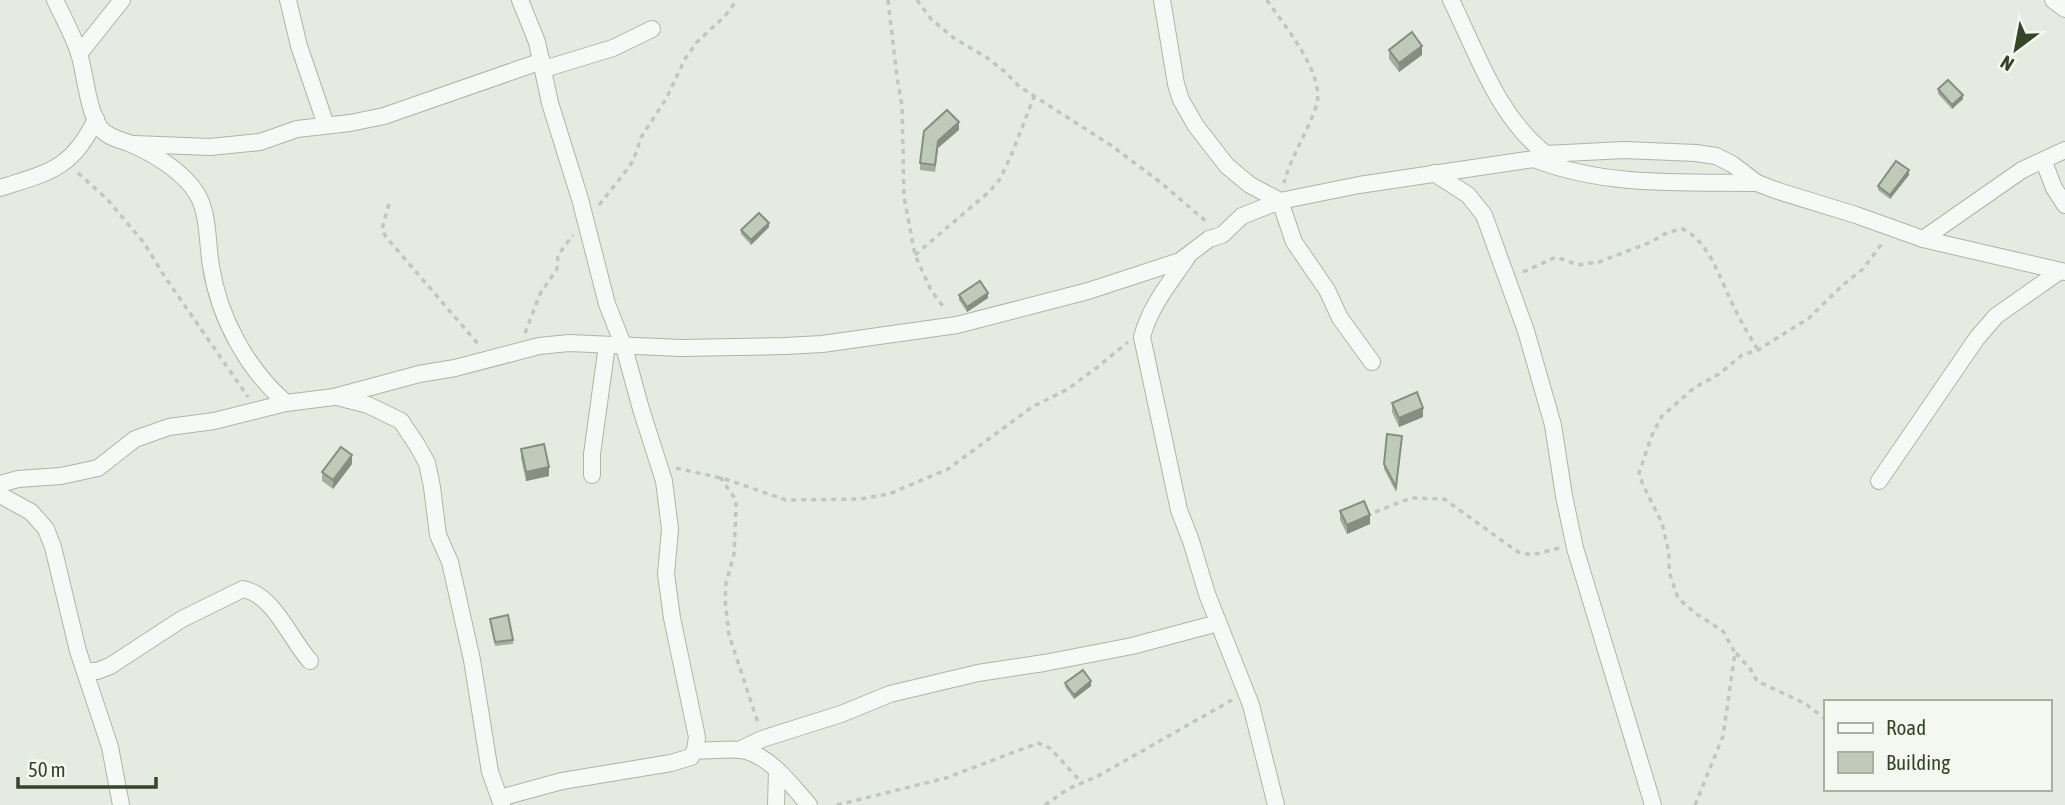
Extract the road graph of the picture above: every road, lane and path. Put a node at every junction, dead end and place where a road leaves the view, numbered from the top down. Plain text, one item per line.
1 (55, 0) edge
2 (122, 0) edge
3 (288, 0) edge
4 (520, 0) edge
5 (737, 0) edge
6 (888, 0) edge
7 (917, 0) edge
8 (1162, 0) edge
9 (1267, 0) edge
10 (1451, 0) edge
11 (2053, 0) edge
12 (2065, 9) edge
13 (653, 29) dead end
14 (79, 54) junction
15 (543, 65) junction
16 (1034, 97) junction
17 (96, 119) junction
18 (326, 125) junction
19 (132, 144) junction
20 (2065, 150) edge
21 (1540, 156) junction
22 (65, 162) junction
23 (2044, 162) junction
24 (1434, 173) junction
25 (1757, 183) junction
26 (0, 188) edge
27 (1280, 201) junction
28 (389, 204) dead end
29 (2065, 205) edge
30 (585, 217) junction
31 (1896, 229) junction
32 (1222, 235) junction
33 (1923, 239) junction
34 (915, 255) junction
35 (1189, 255) junction
36 (2062, 271) edge
37 (1508, 277) junction
38 (957, 324) junction
39 (1145, 327) junction
40 (607, 345) junction
41 (624, 347) junction
42 (1758, 350) junction
43 (512, 354) junction
44 (488, 359) junction
45 (1372, 362) dead end
46 (334, 397) junction
47 (286, 403) junction
48 (257, 410) junction
49 (660, 464) junction
50 (592, 475) dead end
51 (720, 477) junction
52 (1879, 481) dead end
53 (0, 484) edge
54 (0, 495) edge
55 (1375, 512) dead end
56 (1574, 541) junction
57 (1218, 623) junction
58 (1735, 653) junction
59 (310, 661) dead end
60 (85, 671) junction
61 (1246, 691) junction
62 (1824, 718) edge
63 (762, 739) junction
64 (695, 750) junction
65 (738, 750) junction
66 (777, 770) junction
67 (1081, 782) junction
68 (501, 801) edge
69 (121, 805) edge
70 (776, 805) edge
71 (809, 805) edge
72 (837, 805) edge
73 (1045, 805) edge
74 (1276, 805) edge
75 (1653, 805) edge
76 (1696, 805) edge

1 - 14 street
2 - 14 street
3 - 18 street
4 - 15 street
5 - 30 path
6 - 34 path
7 - 16 path
8 - 27 street
9 - 27 path
10 - 21 street
11 - 12 street
13 - 15 street
14 - 17 street
15 - 18 street
15 - 30 street
16 - 32 path
16 - 34 path
17 - 19 street
17 - 22 street
18 - 19 street
19 - 47 street
20 - 23 street
21 - 24 street
21 - 25 street
21 - 25 street
22 - 26 street
22 - 48 path
23 - 29 street
23 - 33 street
24 - 27 street
24 - 37 street
25 - 31 street
27 - 32 street
27 - 45 street
28 - 44 path
30 - 41 street
30 - 43 path
31 - 33 street
31 - 42 path
32 - 35 street
33 - 36 street
34 - 38 path
35 - 38 street
35 - 39 street
36 - 52 street
37 - 42 path
37 - 56 street
38 - 41 street
39 - 51 path
39 - 57 street
40 - 41 street
40 - 43 street
40 - 50 street
41 - 49 street
42 - 58 path
43 - 44 street
44 - 46 street
46 - 47 street
46 - 68 street
47 - 48 street
48 - 53 street
49 - 51 path
49 - 64 street
51 - 63 path
54 - 60 street
55 - 56 path
56 - 75 street
57 - 61 street
57 - 63 street
58 - 62 path
58 - 76 path
59 - 60 street
60 - 69 street
61 - 67 path
61 - 74 street
63 - 65 street
64 - 65 street
64 - 68 street
65 - 66 street
66 - 70 street
66 - 71 street
67 - 72 path
67 - 73 path

